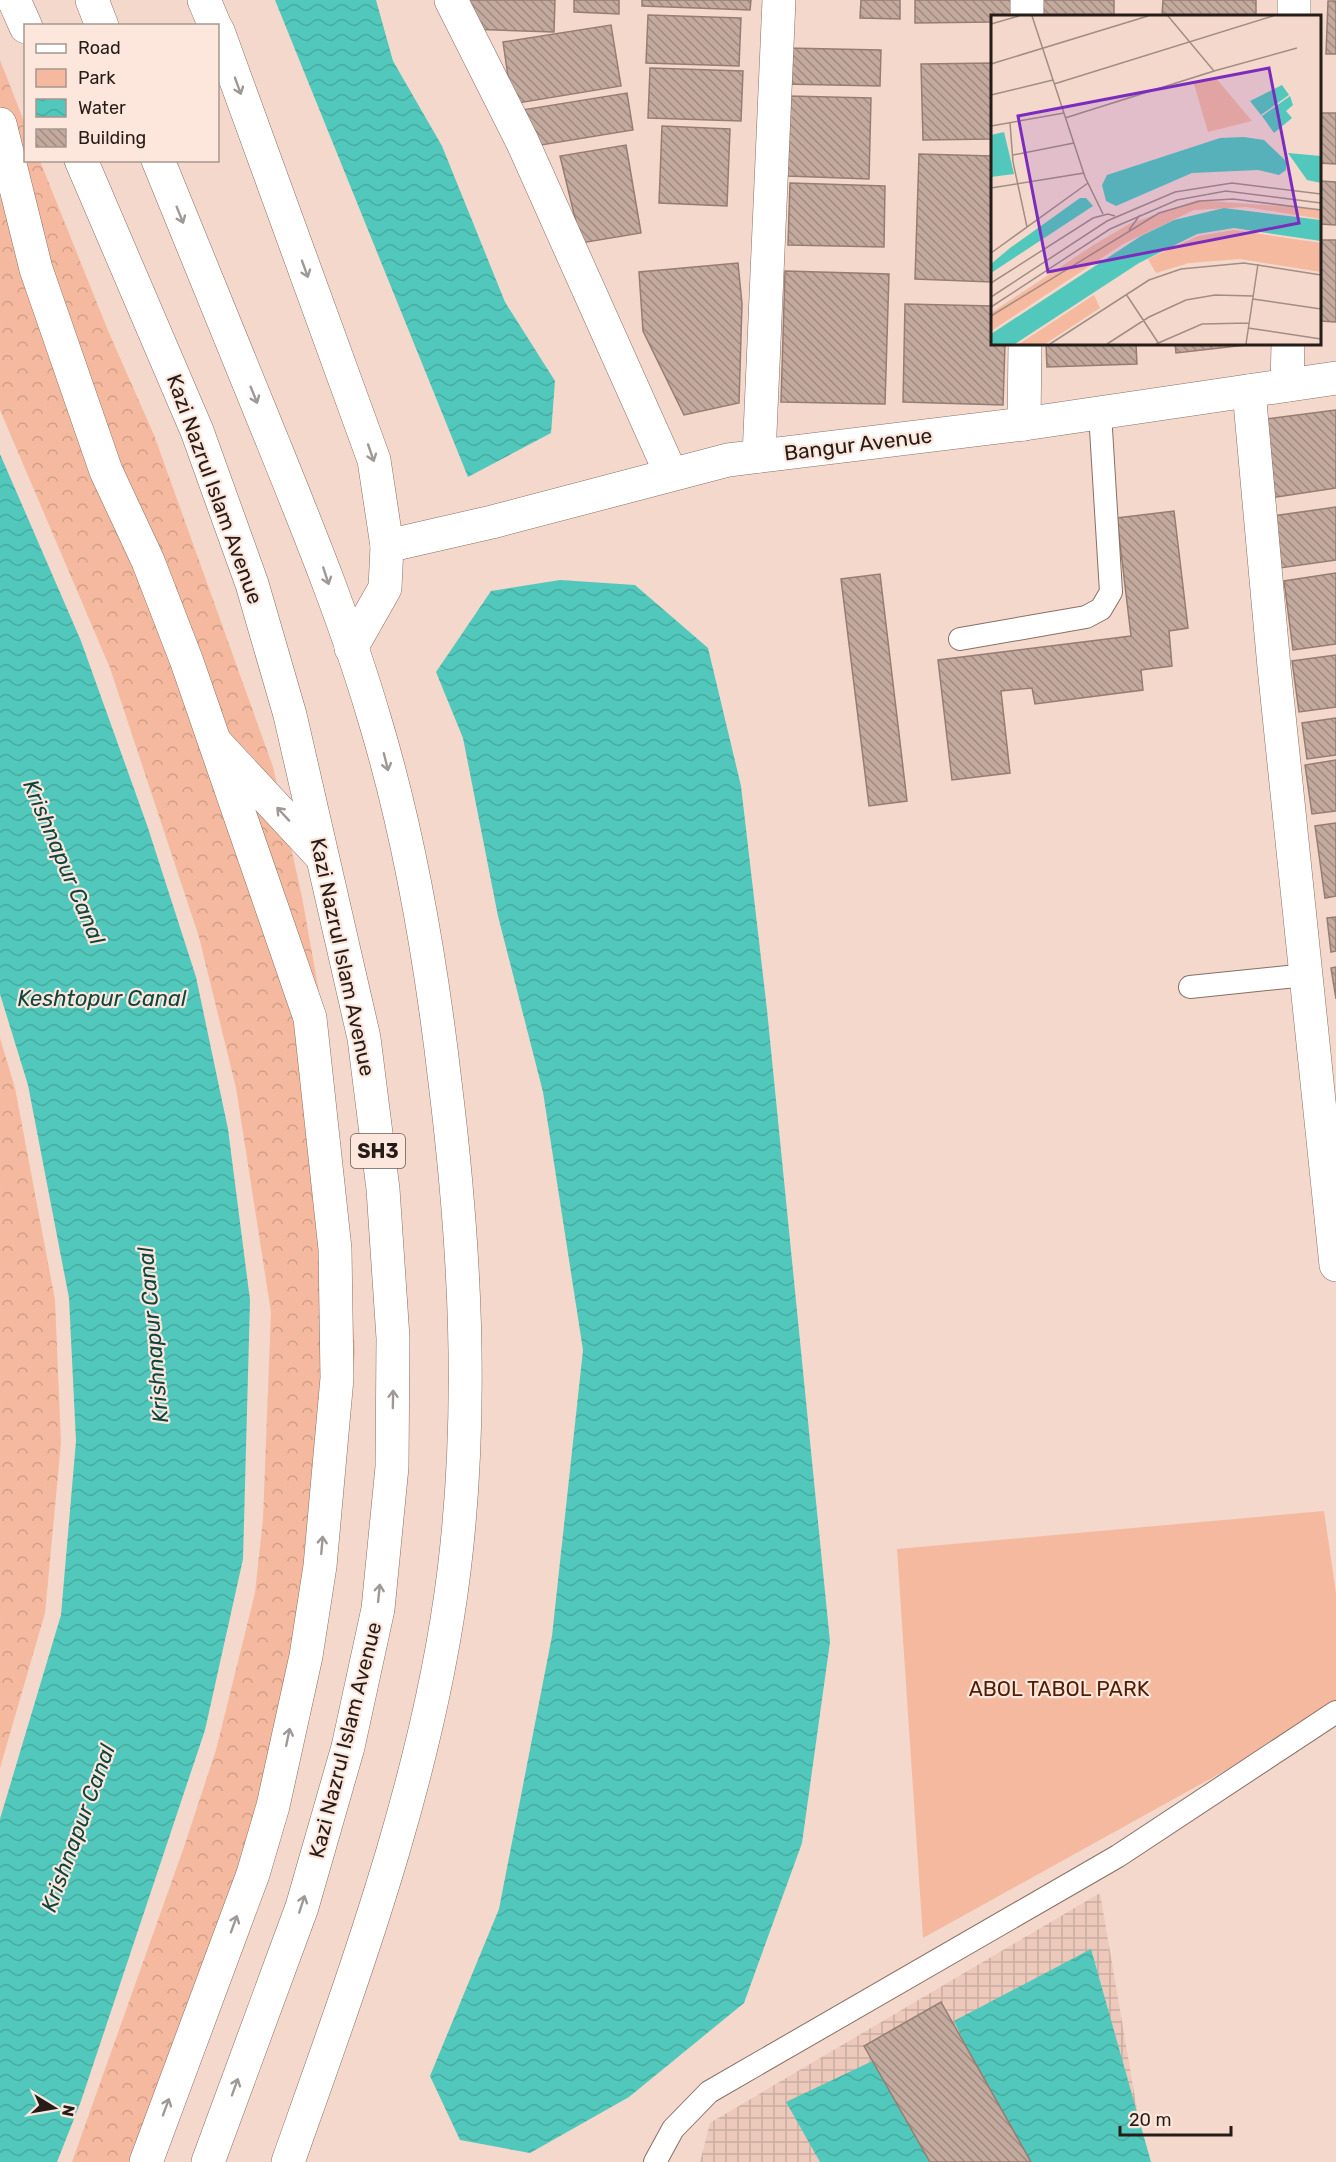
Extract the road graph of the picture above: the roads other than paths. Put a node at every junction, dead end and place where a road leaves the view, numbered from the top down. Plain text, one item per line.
1 (14, 0) edge
2 (92, 0) edge
3 (204, 0) edge
4 (451, 0) edge
5 (779, 0) edge
6 (25, 24) edge
7 (101, 24) edge
8 (214, 24) edge
9 (219, 34) edge
10 (0, 124) edge
11 (82, 162) edge
12 (159, 162) edge
13 (1025, 345) edge
14 (1288, 345) edge
15 (1336, 378) edge
16 (1287, 385) junction
17 (1249, 391) junction
18 (1100, 412) junction
19 (1024, 424) junction
20 (759, 456) junction
21 (671, 474) junction
22 (387, 546) junction
23 (960, 639) dead end
24 (351, 648) junction
25 (215, 742) junction
26 (322, 857) junction
27 (1305, 975) junction
28 (1190, 987) dead end
29 (1336, 1265) edge
30 (1336, 1712) edge
31 (146, 2162) edge
32 (208, 2162) edge
33 (288, 2162) edge
34 (655, 2162) edge

1 - 6 street
2 - 7 street
3 - 8 street
4 - 21 street
5 - 20 street
9 -> 22 street
10 - 25 street
11 - 26 street, Kazi Nazrul Islam Avenue / SH3
12 -> 24 street
13 - 19 street
14 - 16 street
15 - 16 street, Bangur Avenue
16 - 17 street, Bangur Avenue
17 - 18 street, Bangur Avenue
17 - 27 street
18 - 19 street, Bangur Avenue
18 - 23 lane
19 - 20 street, Bangur Avenue
20 - 21 street, Bangur Avenue
21 - 22 street, Bangur Avenue
22 - 24 street
24 -> 33 street
26 -> 25 street
31 -> 25 street
32 -> 26 street, Kazi Nazrul Islam Avenue / SH3
27 - 28 lane
27 - 29 street
30 - 34 lane

